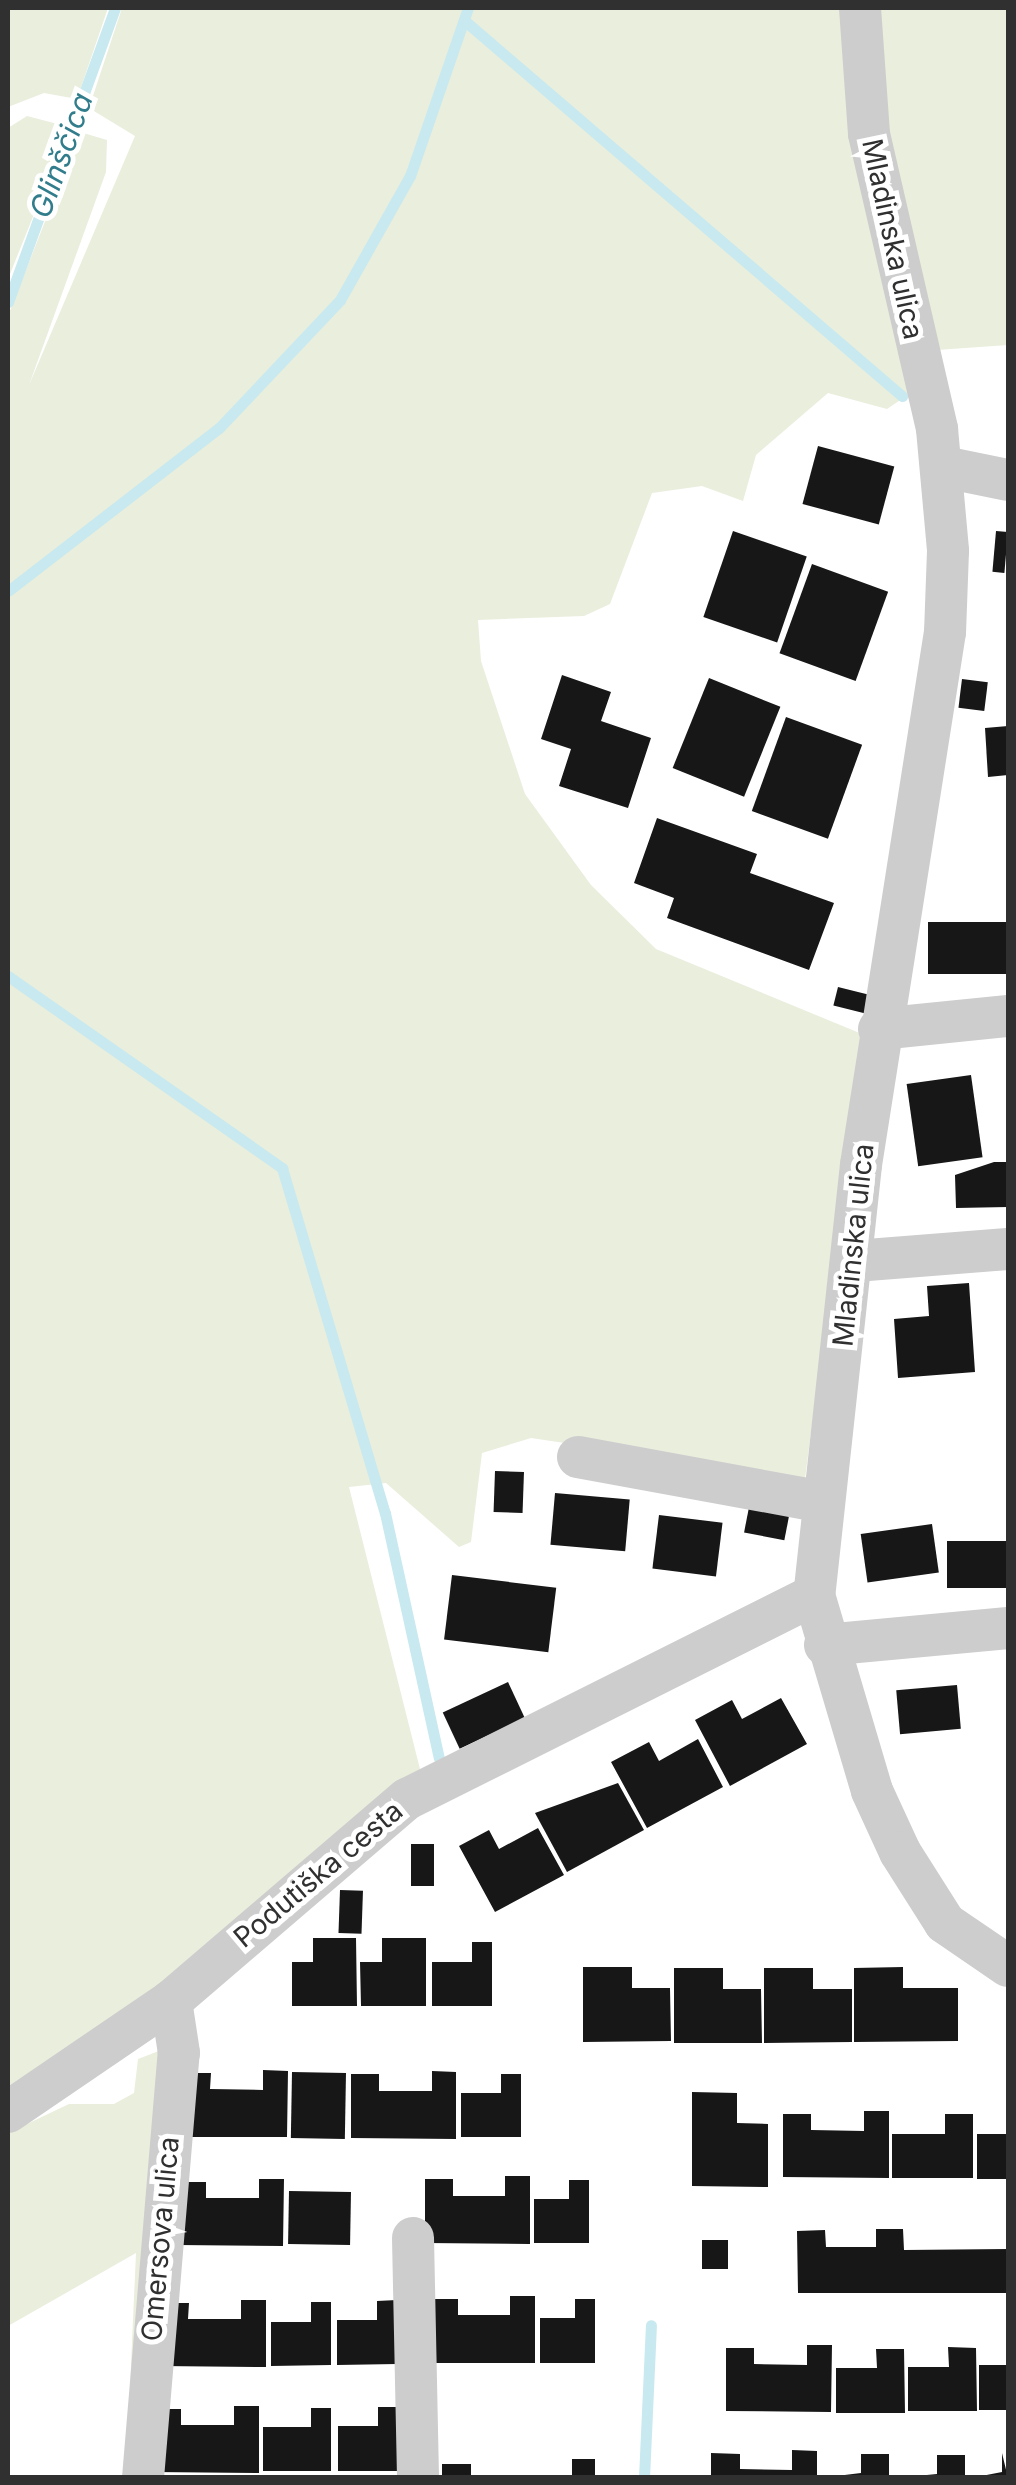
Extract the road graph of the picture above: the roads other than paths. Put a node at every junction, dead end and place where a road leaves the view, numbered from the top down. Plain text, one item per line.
1 (860, 8) edge
2 (944, 467) junction
3 (1008, 480) edge
4 (1008, 1016) edge
5 (880, 1028) junction
6 (1008, 1249) edge
7 (855, 1261) junction
8 (578, 1457) dead end
9 (822, 1502) junction
10 (814, 1595) junction
11 (1008, 1628) edge
12 (825, 1645) junction
13 (1008, 1966) edge
14 (171, 2001) junction
15 (8, 2112) edge
16 (414, 2238) dead end
17 (143, 2478) edge
18 (418, 2478) edge

1 - 2 street, Mladinska ulica
2 - 3 street
2 - 5 street, Mladinska ulica
4 - 5 street
5 - 7 street, Mladinska ulica
6 - 7 street
7 - 9 street, Mladinska ulica
8 - 9 street
9 - 10 street, Mladinska ulica
10 - 12 street, Mladinska ulica
10 - 14 street, Podutiška cesta
11 - 12 street
12 - 13 street, Mladinska ulica
14 - 15 street, Podutiška cesta
14 - 17 street, Omersova ulica
16 - 18 street

